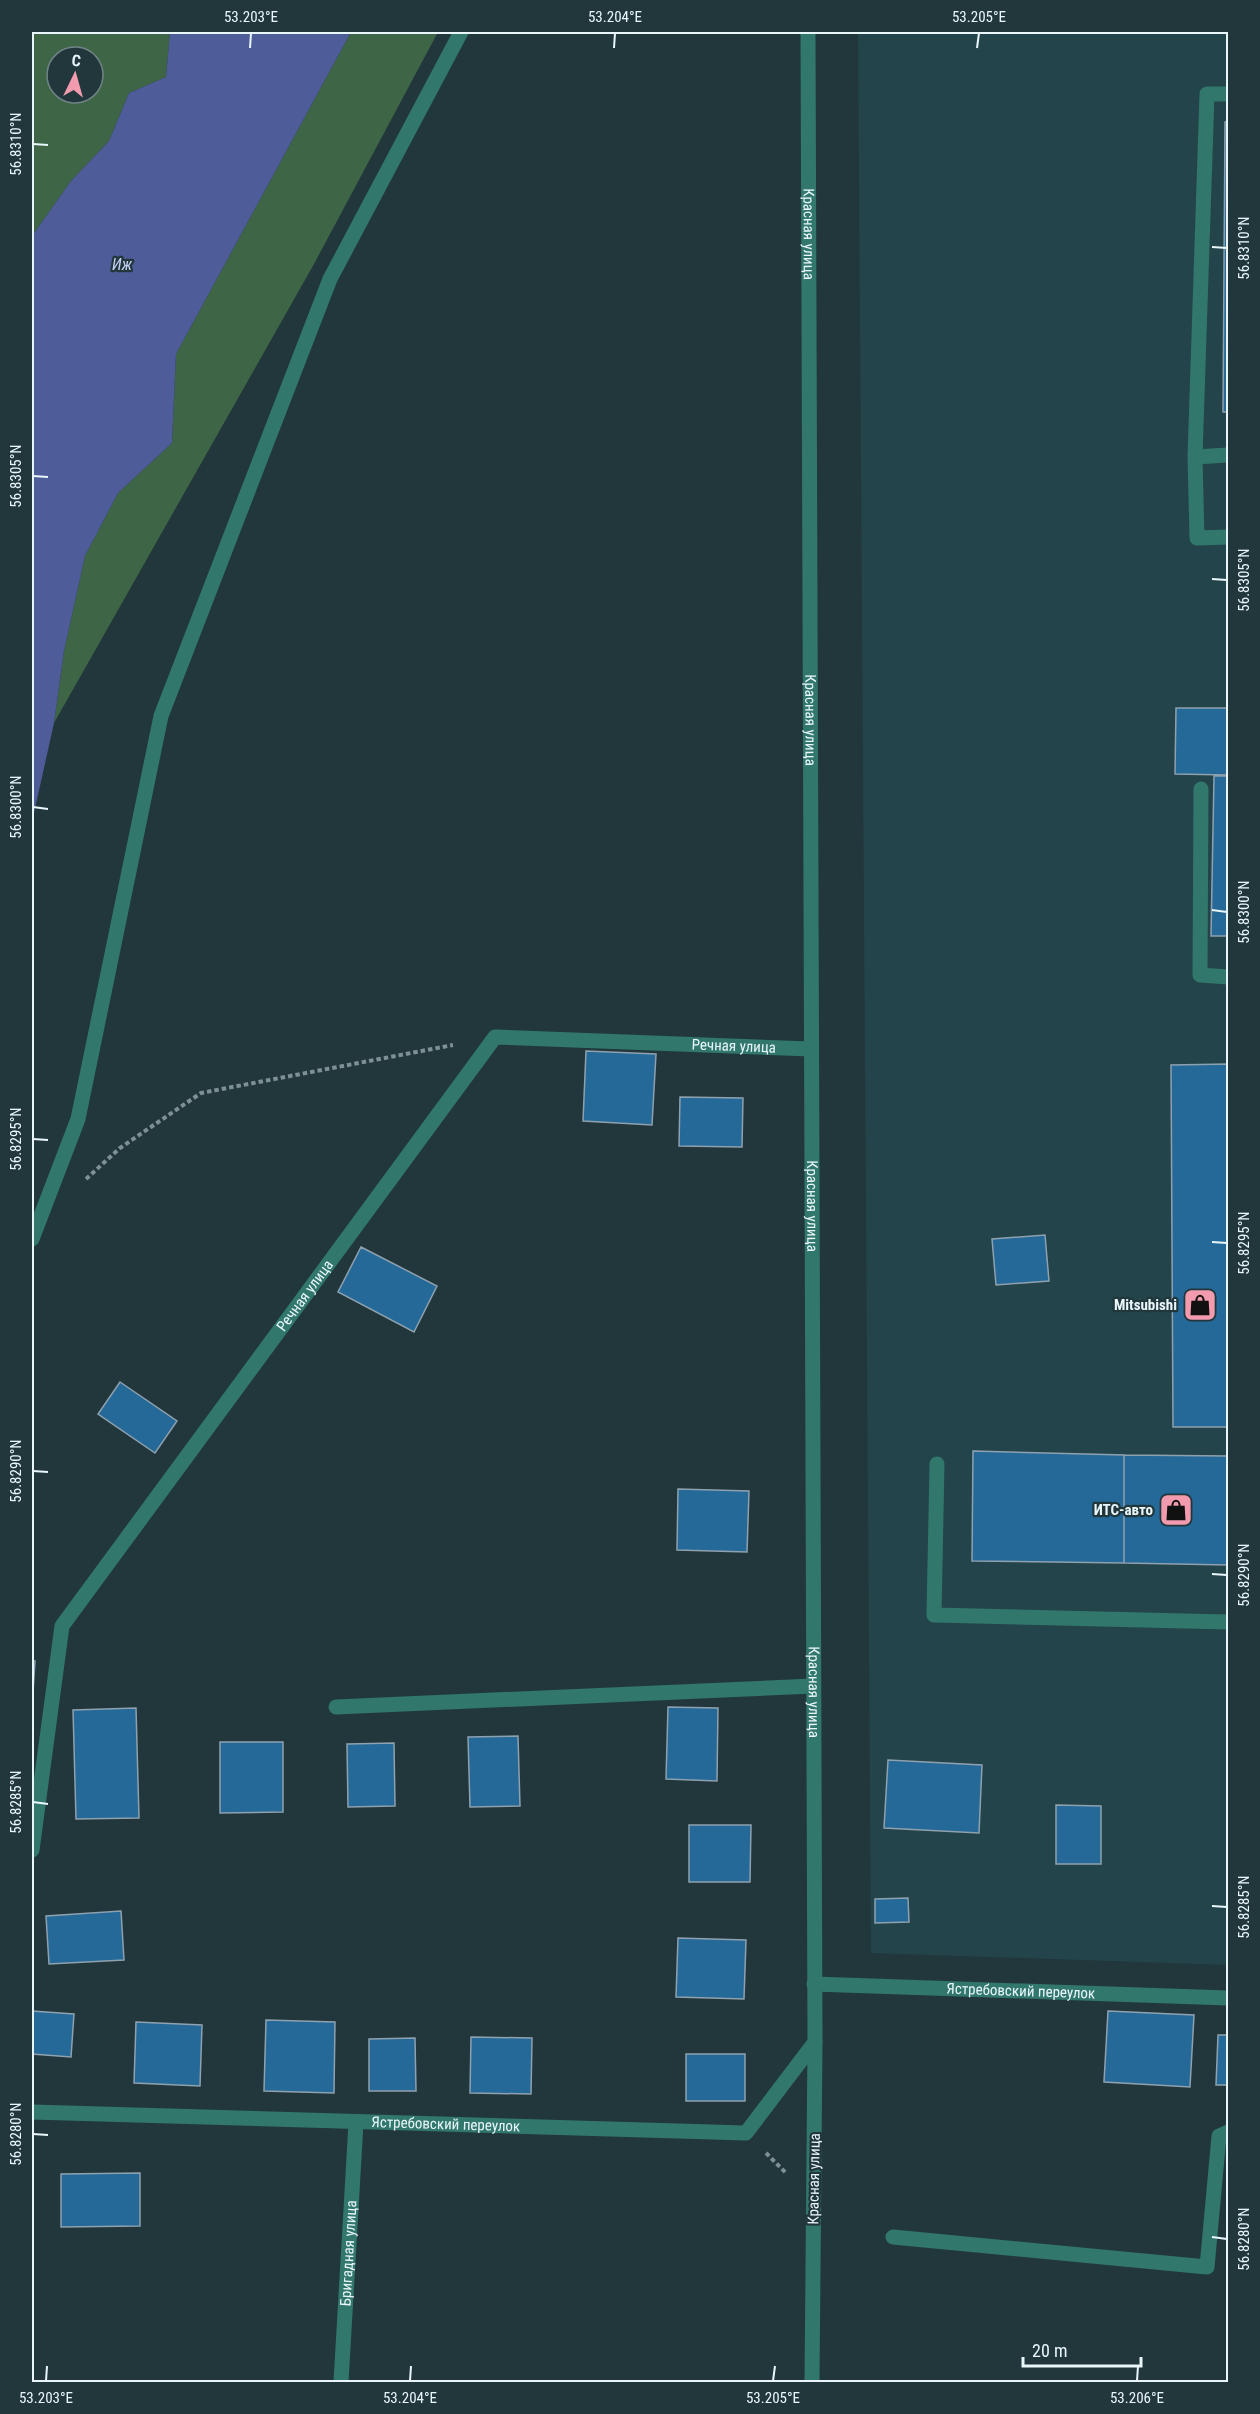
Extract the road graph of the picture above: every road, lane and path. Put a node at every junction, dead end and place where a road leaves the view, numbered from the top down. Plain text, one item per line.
1 (460, 32) edge
2 (808, 32) edge
3 (1228, 94) edge
4 (1228, 455) edge
5 (1195, 457) junction
6 (1228, 537) edge
7 (1201, 789) dead end
8 (1228, 977) edge
9 (495, 1037) junction
10 (811, 1049) junction
11 (78, 1187) dead end
12 (32, 1239) edge
13 (938, 1464) dead end
14 (1228, 1622) edge
15 (813, 1686) junction
16 (336, 1707) dead end
17 (32, 1850) edge
18 (814, 1984) junction
19 (1228, 1998) edge
20 (815, 2042) junction
21 (32, 2112) edge
22 (356, 2122) junction
23 (1228, 2132) edge
24 (746, 2133) junction
25 (813, 2200) junction
26 (893, 2237) dead end
27 (340, 2382) edge
28 (812, 2382) edge

1 - 12 street
2 - 10 street, Красная улица
3 - 5 street
4 - 5 street
5 - 6 street
7 - 8 street
9 - 10 street, Речная улица
9 - 11 path
9 - 17 street, Речная улица
10 - 15 street, Красная улица
13 - 14 street
15 - 16 street
15 - 18 street, Красная улица
18 - 19 street, Ястребовский переулок
18 - 20 street, Красная улица
20 - 24 street
20 - 25 street, Красная улица
21 - 22 street, Ястребовский переулок
22 - 24 street, Ястребовский переулок
22 - 27 street, Бригадная улица
23 - 26 street
24 - 25 path
25 - 28 street, Красная улица

